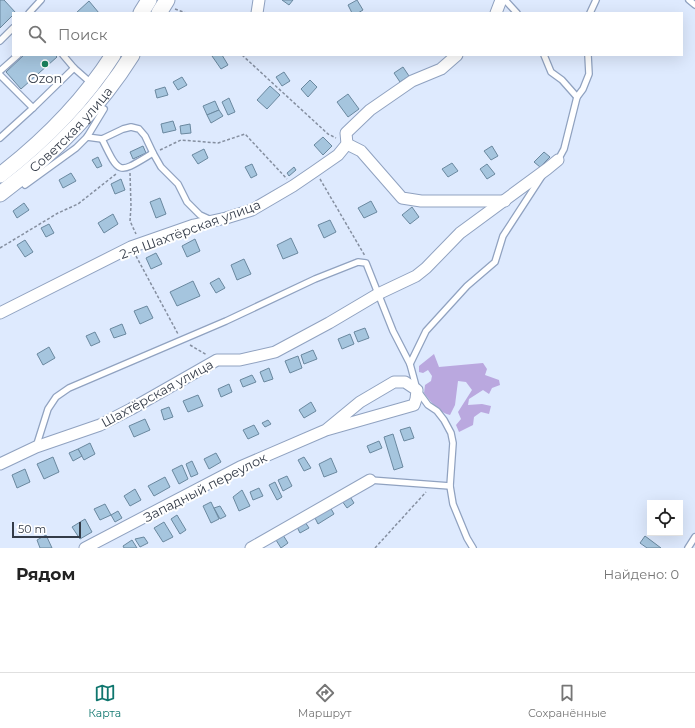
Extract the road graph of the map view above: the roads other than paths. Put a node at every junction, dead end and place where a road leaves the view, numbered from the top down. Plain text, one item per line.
1 (41, 0) edge
2 (149, 0) edge
3 (260, 0) edge
4 (501, 0) edge
5 (505, 0) edge
6 (596, 0) edge
7 (689, 0) edge
8 (695, 5) edge
9 (30, 12) edge
10 (142, 12) edge
11 (257, 12) edge
12 (496, 12) edge
13 (516, 12) edge
14 (590, 12) edge
15 (12, 29) edge
16 (0, 41) edge
17 (17, 56) edge
18 (64, 56) edge
19 (112, 56) edge
20 (131, 56) edge
21 (456, 56) edge
22 (544, 56) edge
23 (588, 56) edge
24 (74, 68) junction
25 (0, 71) edge
26 (0, 75) edge
27 (93, 84) junction
28 (577, 98) junction
29 (33, 108) junction
30 (104, 109) dead end
31 (87, 137) junction
32 (0, 138) edge
33 (102, 139) junction
34 (62, 143) junction
35 (347, 144) junction
36 (76, 148) junction
37 (153, 154) junction
38 (558, 160) joint
39 (547, 170) junction
40 (0, 175) edge
41 (25, 185) dead end
42 (0, 194) edge
43 (505, 201) junction
44 (211, 221) junction
45 (378, 294) junction
46 (0, 313) edge
47 (410, 364) junction
48 (417, 390) junction
49 (414, 405) junction
50 (428, 405) junction
51 (326, 430) junction
52 (36, 447) junction
53 (0, 464) edge
54 (370, 480) joint
55 (450, 486) junction
56 (695, 537) edge
57 (85, 548) edge
58 (251, 548) edge
59 (473, 548) edge
60 (688, 548) edge

1 - 9 lane
2 - 10 main road
3 - 11 street
4 - 12 street
5 - 13 lane
6 - 14 lane
7 - 8 lane
15 - 16 lane
17 - 25 lane
18 - 24 lane
19 - 27 main road, Советская улица
20 - 34 main road, Советская улица
21 - 35 street, 2-я Шахтёрская улица
22 - 28 lane
23 - 28 lane
24 - 27 lane
24 - 29 lane
26 - 29 lane
27 - 40 main road, Советская улица
28 - 38 lane
29 - 32 lane
30 - 31 lane
31 - 33 lane
31 - 36 lane
33 - 37 lane
33 - 37 lane
34 - 36 lane
34 - 42 main road, Советская улица
35 - 43 street
35 - 44 street, 2-я Шахтёрская улица
36 - 41 lane
37 - 44 lane
38 - 39 street, Шахтёрская улица
39 - 43 street, Шахтёрская улица
39 - 47 lane
43 - 45 street, Шахтёрская улица
44 - 46 street, 2-я Шахтёрская улица
45 - 47 lane
45 - 52 street, Шахтёрская улица
45 - 52 lane
47 - 48 lane
48 - 49 street
48 - 50 lane
48 - 51 street, Западный переулок
49 - 50 lane
49 - 51 street, Западный переулок
50 - 55 lane
51 - 57 street, Западный переулок
52 - 53 street, Шахтёрская улица
54 - 55 lane
54 - 58 street
55 - 59 lane
56 - 60 lane

